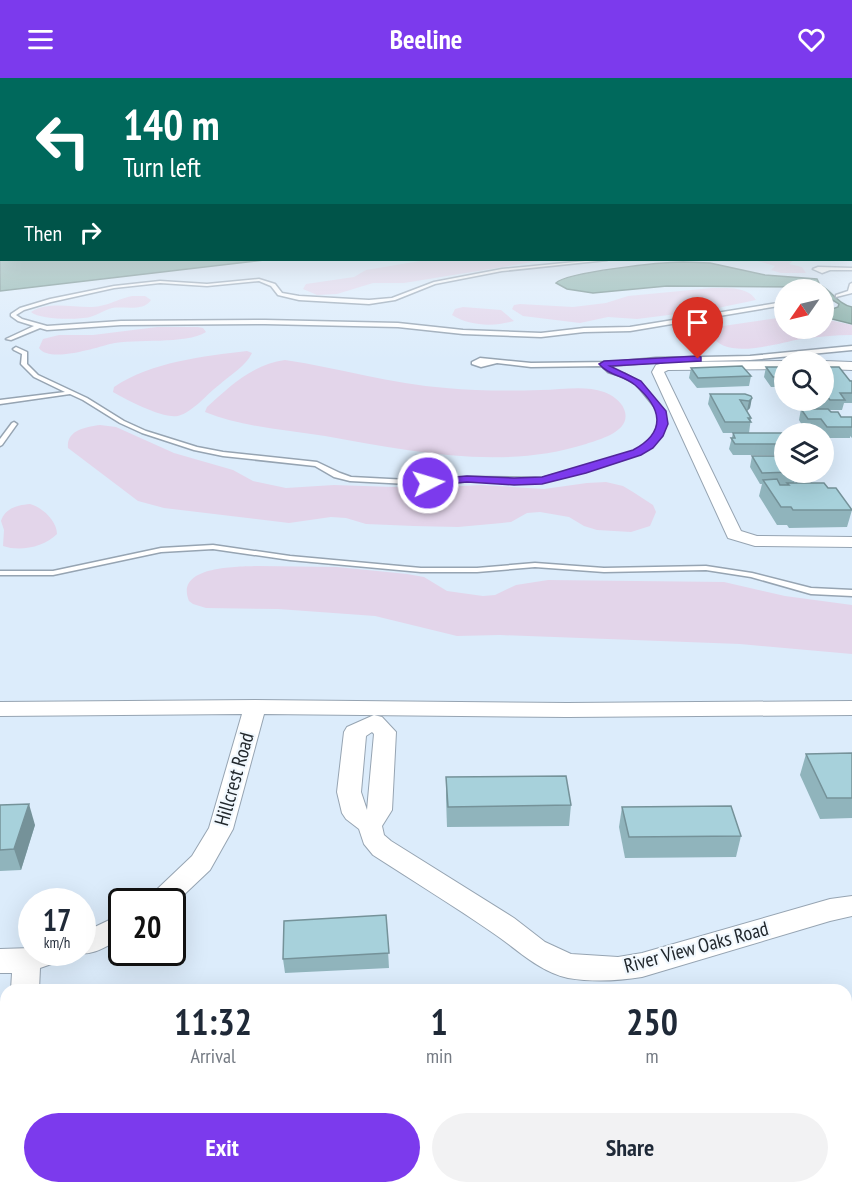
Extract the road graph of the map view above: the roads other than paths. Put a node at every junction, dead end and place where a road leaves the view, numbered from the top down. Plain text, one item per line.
1 (595, 261) edge
2 (852, 268) edge
3 (828, 269) dead end
4 (852, 284) edge
5 (838, 296) dead end
6 (774, 306) edge
7 (39, 326) junction
8 (9, 339) dead end
9 (852, 348) edge
10 (16, 349) dead end
11 (495, 362) dead end
12 (604, 364) junction
13 (774, 365) edge
14 (834, 365) edge
15 (852, 366) edge
16 (69, 393) junction
17 (0, 402) edge
18 (14, 424) dead end
19 (0, 444) edge
20 (852, 542) edge
21 (0, 573) edge
22 (852, 593) edge
23 (255, 707) junction
24 (852, 708) edge
25 (0, 709) edge
26 (375, 715) junction
27 (370, 825) junction
28 (175, 888) edge
29 (852, 906) edge
30 (14, 961) edge
31 (23, 984) edge

1 - 7 lane
2 - 3 lane
4 - 5 lane
6 - 7 lane
7 - 8 lane
9 - 12 lane
10 - 16 lane
11 - 12 lane
12 - 16 lane
13 - 20 street
14 - 15 street
16 - 17 lane
18 - 19 lane
21 - 22 lane
23 - 25 street
23 - 26 street
23 - 28 street, Hillcrest Road
24 - 26 street
26 - 27 street
26 - 27 street, River View Oaks Road
27 - 29 street, River View Oaks Road
30 - 31 street

